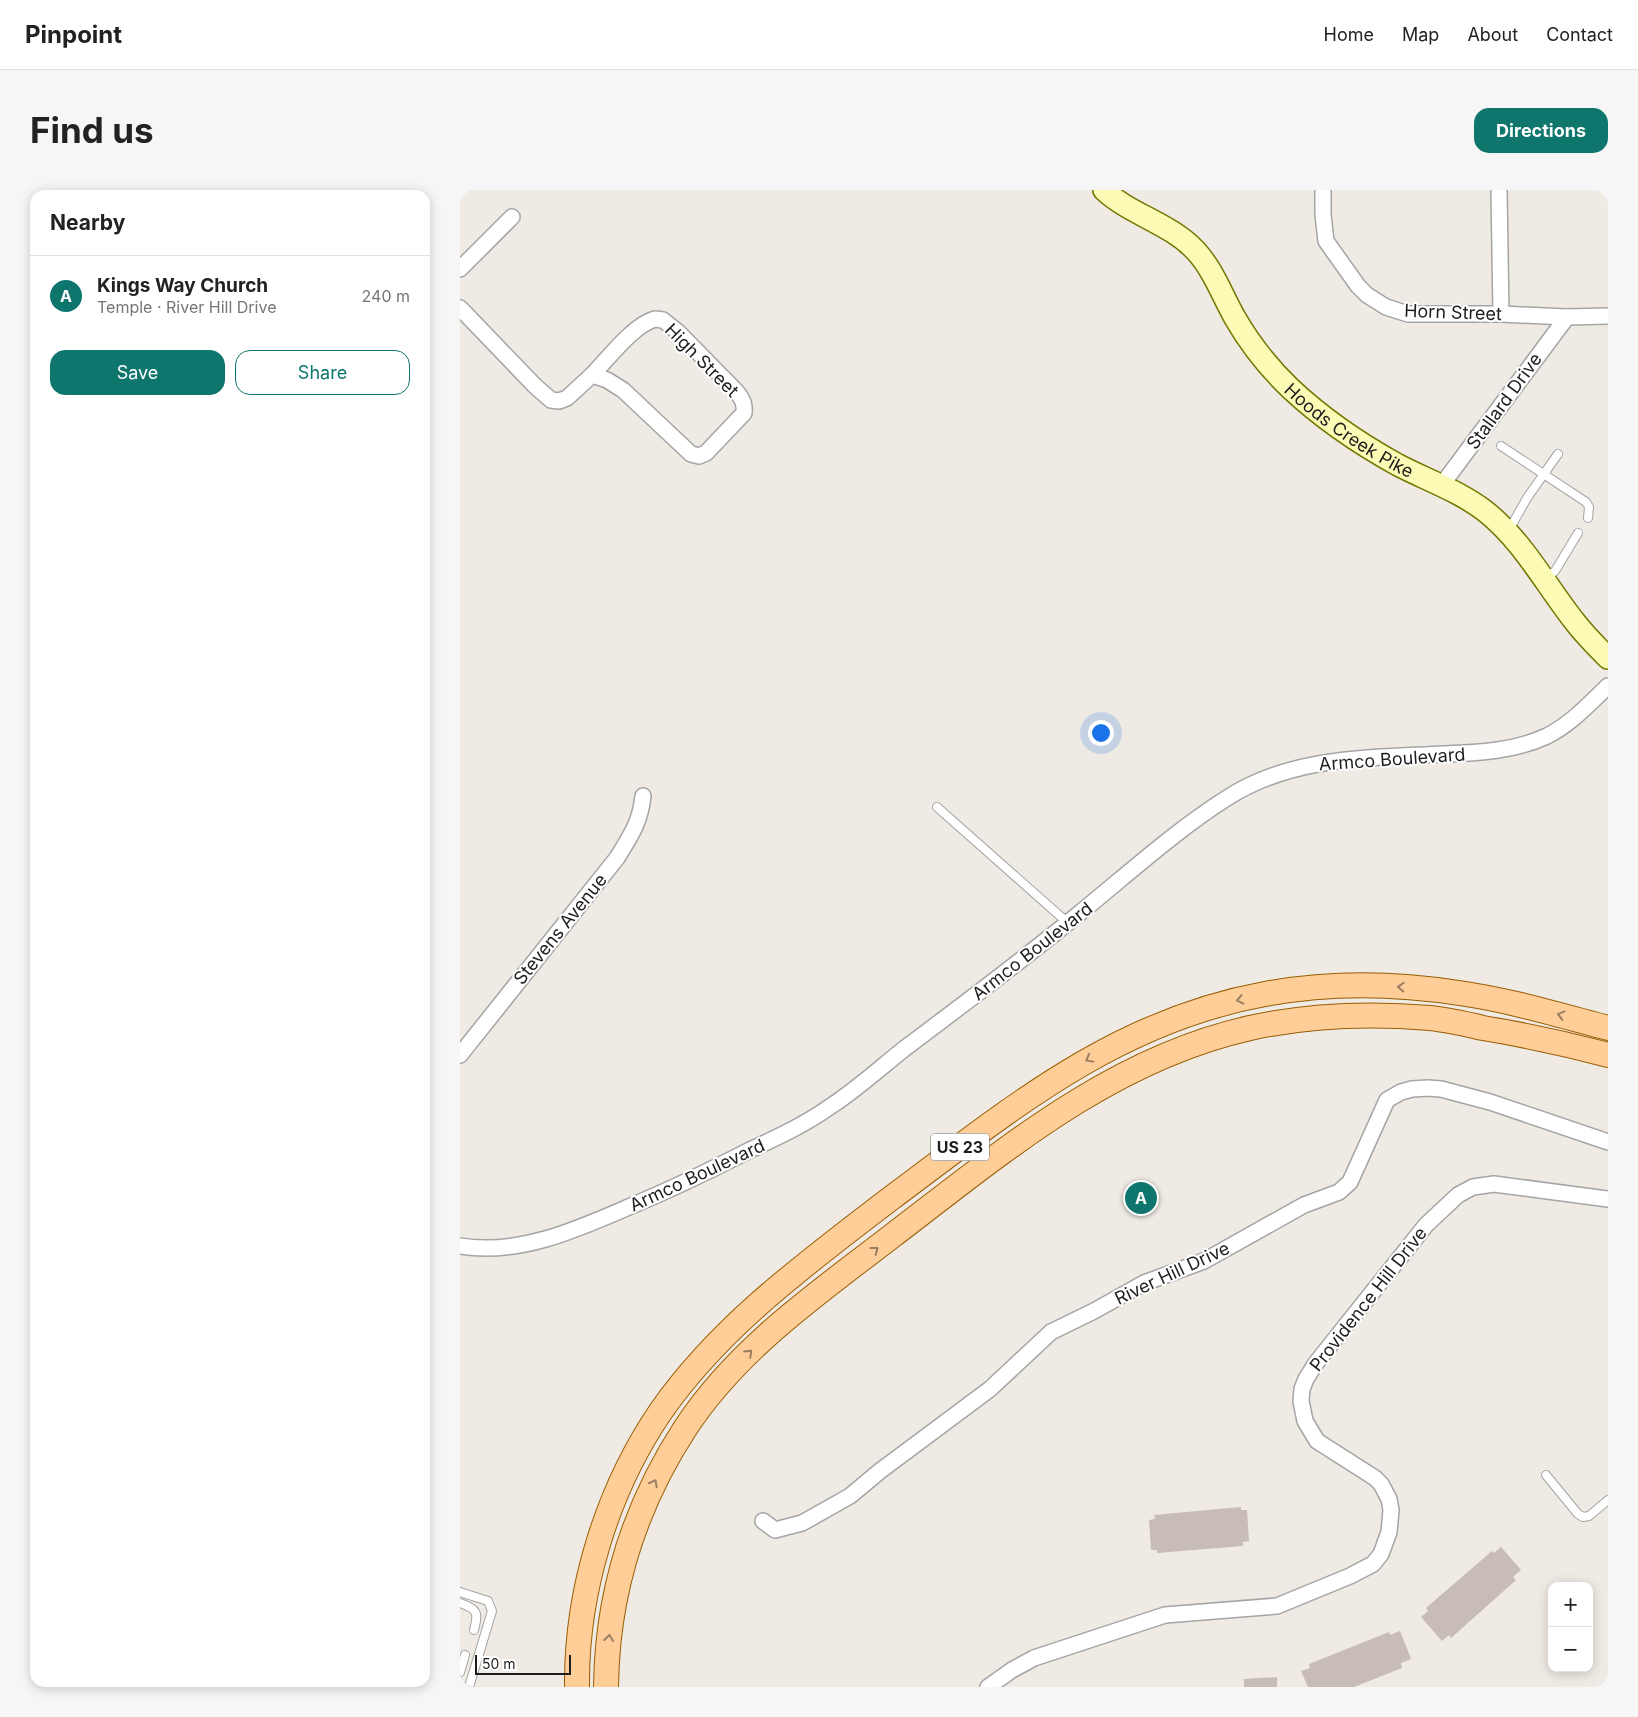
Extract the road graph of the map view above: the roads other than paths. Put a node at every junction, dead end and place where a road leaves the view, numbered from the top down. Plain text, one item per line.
1 (1104, 190) edge
2 (1323, 190) edge
3 (1499, 190) edge
4 (512, 217) dead end
5 (460, 269) edge
6 (460, 308) edge
7 (1501, 314) junction
8 (1608, 316) edge
9 (1567, 317) junction
10 (592, 376) junction
11 (1501, 446) dead end
12 (1558, 454) dead end
13 (1544, 473) junction
14 (1441, 486) junction
15 (1588, 518) dead end
16 (1508, 532) junction
17 (1578, 533) dead end
18 (1545, 579) junction
19 (1608, 658) edge
20 (1608, 686) edge
21 (643, 796) dead end
22 (937, 807) dead end
23 (1068, 923) junction
24 (1608, 1028) edge
25 (1608, 1054) edge
26 (460, 1055) edge
27 (1608, 1142) edge
28 (1608, 1198) edge
29 (460, 1246) edge
30 (1546, 1475) dead end
31 (1608, 1500) edge
32 (764, 1521) dead end
33 (460, 1592) edge
34 (460, 1602) edge
35 (474, 1630) dead end
36 (465, 1655) dead end
37 (460, 1672) edge
38 (469, 1687) edge
39 (577, 1687) edge
40 (606, 1687) edge
41 (988, 1687) edge

1 - 14 main road, Hoods Creek Pike
2 - 7 street, Horn Street
3 - 7 street
4 - 5 street
6 - 10 street, High Street
7 - 9 street, Horn Street
8 - 9 street, Horn Street
9 - 14 street, Stallard Drive
10 - 10 street, High Street
11 - 13 lane
12 - 13 lane
13 - 15 lane
13 - 16 lane
14 - 16 main road, Hoods Creek Pike
16 - 18 main road, Hoods Creek Pike
17 - 18 lane
18 - 19 main road, Hoods Creek Pike
20 - 23 street, Armco Boulevard
21 - 26 street, Stevens Avenue
22 - 23 lane
23 - 29 street, Armco Boulevard
24 -> 39 main road, US 23
40 -> 25 main road, US 23
27 - 32 street, River Hill Drive
28 - 41 street, Providence Hill Drive
30 - 31 lane
33 - 38 lane
34 - 35 lane
36 - 37 lane

